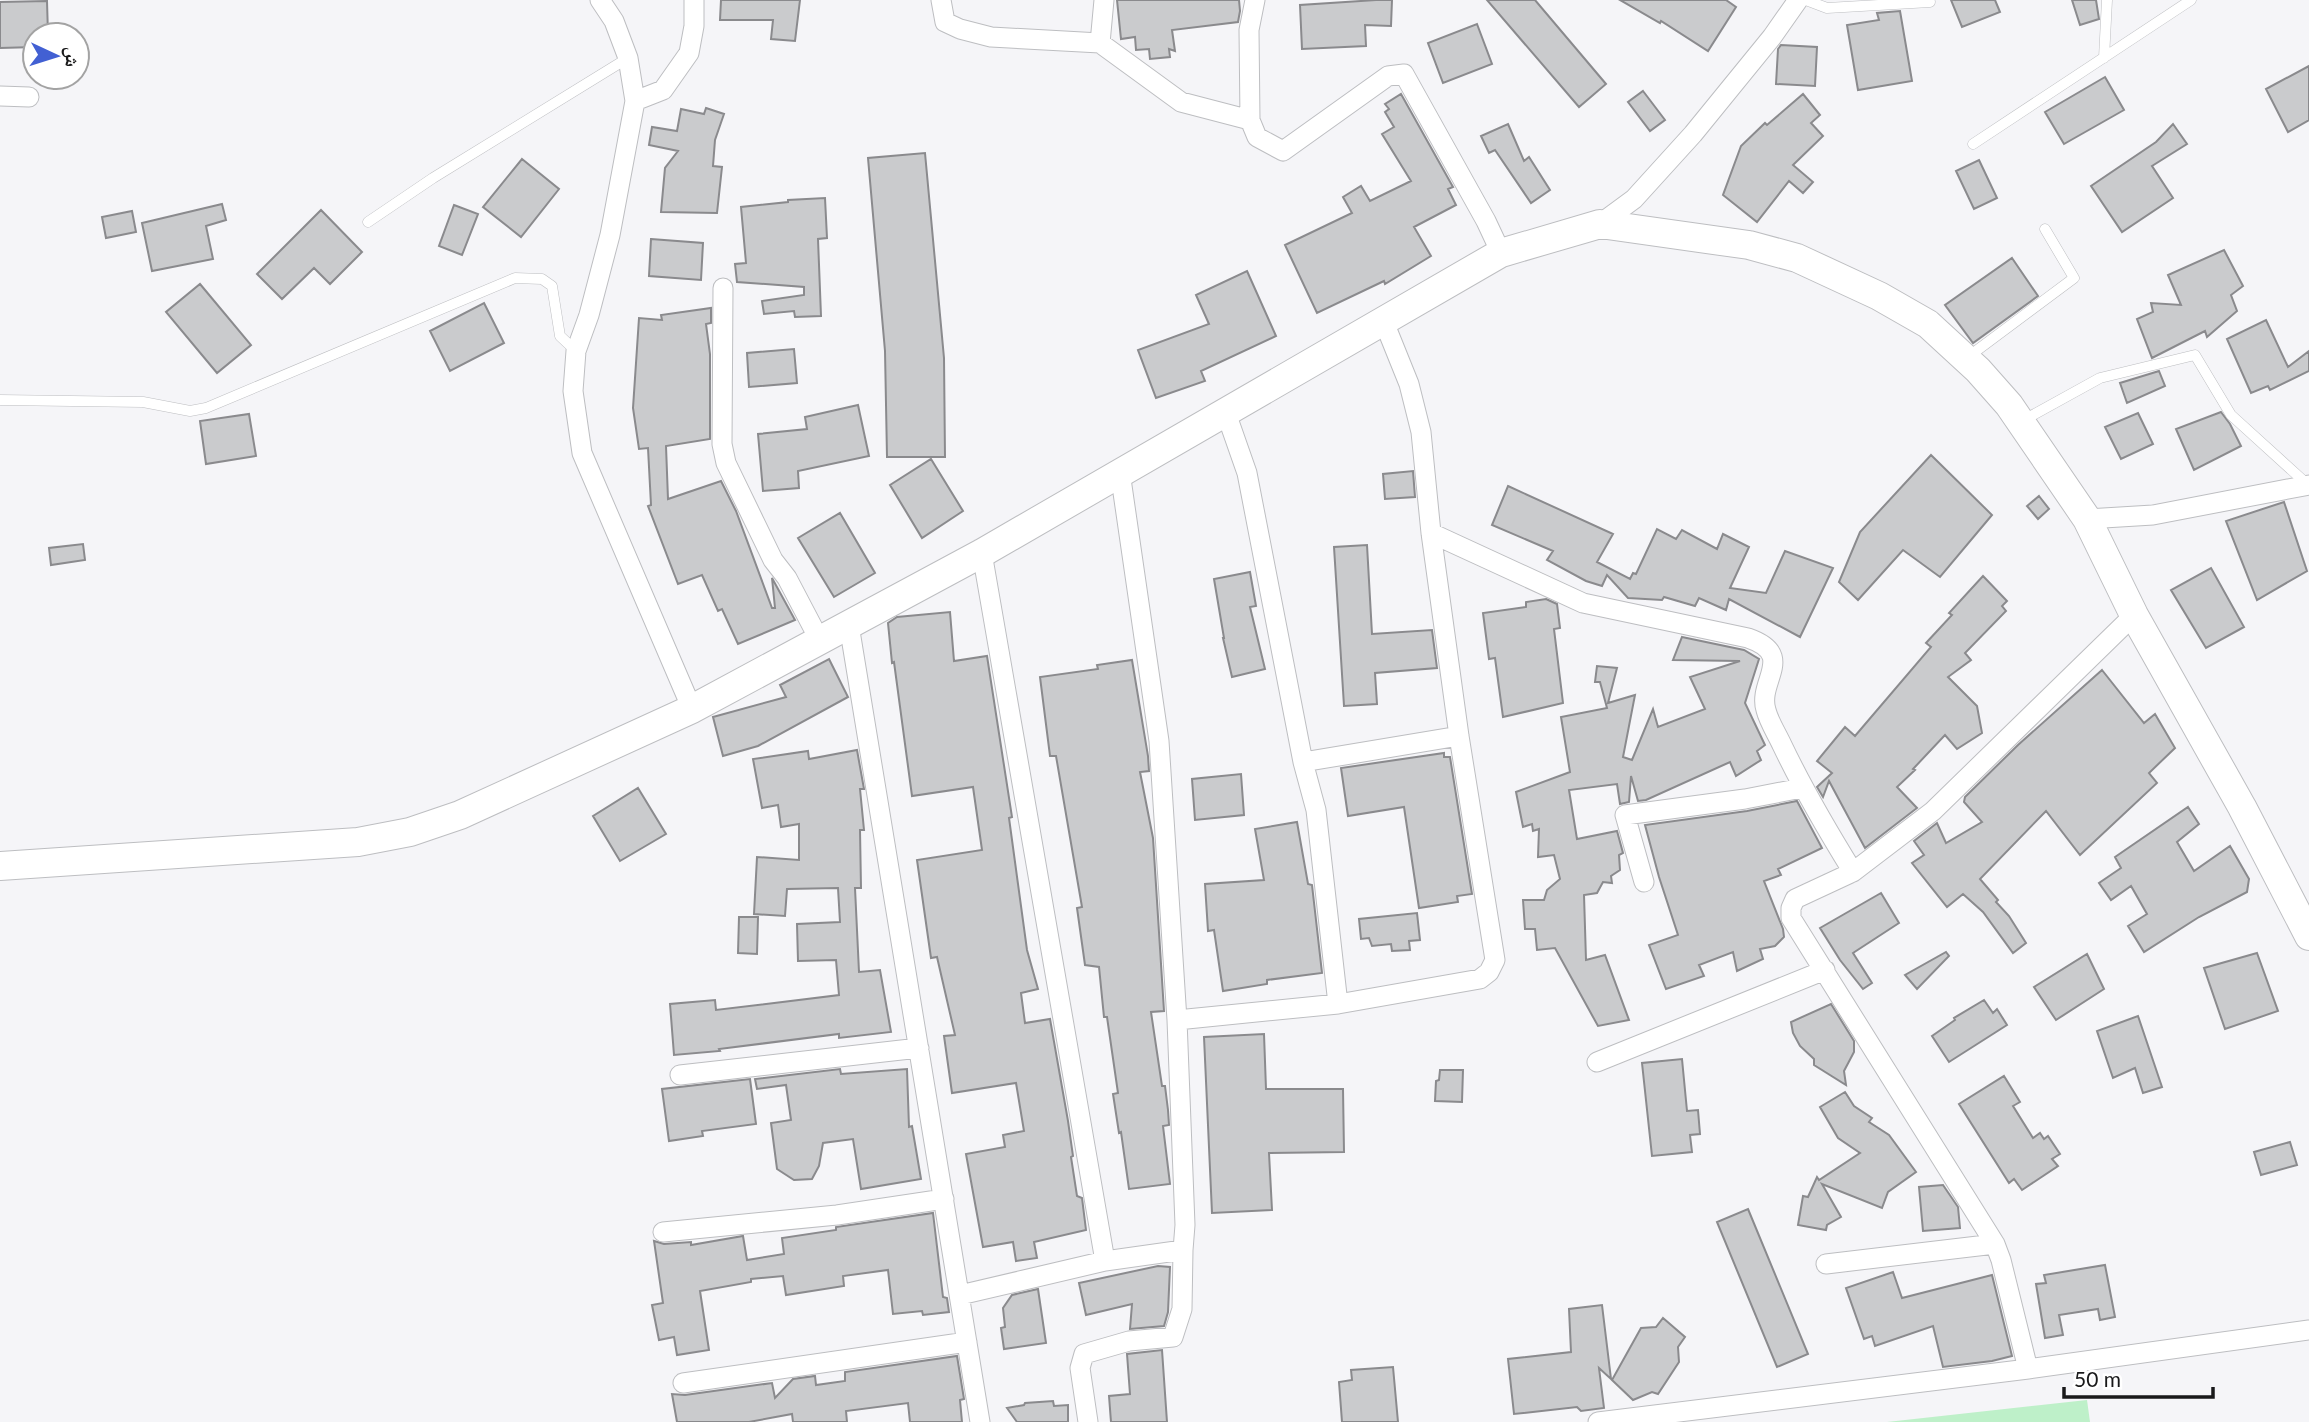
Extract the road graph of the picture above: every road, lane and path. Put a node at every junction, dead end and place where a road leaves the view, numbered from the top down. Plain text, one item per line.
1 (600, 0) edge
2 (694, 0) edge
3 (942, 0) edge
4 (1104, 0) edge
5 (1255, 0) edge
6 (1798, 0) edge
7 (1806, 0) edge
8 (2107, 0) edge
9 (2191, 0) edge
10 (1930, 2) dead end
11 (1100, 43) junction
12 (628, 58) junction
13 (2104, 58) junction
14 (0, 96) edge
15 (29, 97) dead end
16 (635, 101) junction
17 (1250, 120) junction
18 (1973, 145) dead end
19 (369, 222) dead end
20 (1600, 224) junction
21 (2045, 229) dead end
22 (1501, 253) junction
23 (723, 288) dead end
24 (1384, 322) junction
25 (576, 351) junction
26 (1966, 359) junction
27 (0, 400) edge
28 (1226, 413) junction
29 (2020, 421) junction
30 (1120, 472) junction
31 (2308, 485) edge
32 (2087, 519) junction
33 (1431, 533) junction
34 (982, 553) junction
35 (2134, 615) junction
36 (849, 625) junction
37 (820, 641) junction
38 (692, 709) junction
39 (1459, 736) junction
40 (1303, 762) junction
41 (1802, 788) junction
42 (0, 866) edge
43 (1853, 872) junction
44 (1644, 881) dead end
45 (2309, 936) edge
46 (1825, 971) junction
47 (1338, 1003) junction
48 (1177, 1020) junction
49 (919, 1048) junction
50 (1597, 1062) dead end
51 (680, 1075) dead end
52 (943, 1199) junction
53 (663, 1232) dead end
54 (1995, 1244) junction
55 (1184, 1250) junction
56 (1105, 1261) junction
57 (1826, 1264) dead end
58 (960, 1295) junction
59 (2309, 1330) edge
60 (967, 1342) junction
61 (2028, 1369) junction
62 (683, 1383) dead end
63 (980, 1422) edge
64 (1087, 1422) edge
65 (1598, 1422) edge

1 - 12 street
2 - 16 street
3 - 11 street
4 - 11 street
5 - 17 street
6 - 20 street
7 - 10 lane
8 - 13 lane
9 - 13 lane
11 - 17 street
12 - 16 street
12 - 19 lane
13 - 18 lane
14 - 15 street
16 - 25 street
17 - 22 street
20 - 22 street
20 - 26 street
21 - 26 lane
22 - 24 street
23 - 37 street
24 - 28 street
24 - 33 street
25 - 27 lane
25 - 38 street
26 - 29 street
28 - 30 street
28 - 40 street
29 - 31 lane
29 - 32 street
30 - 34 street
30 - 48 street
31 - 32 street
32 - 35 street
33 - 39 street
33 - 41 street
34 - 36 street
34 - 56 street
35 - 43 street
35 - 45 street
36 - 37 street
36 - 49 street
37 - 38 street
38 - 42 street
39 - 40 street
39 - 47 street
40 - 47 street
41 - 43 street
41 - 44 street
43 - 46 street
46 - 50 street
46 - 54 street
47 - 48 street
48 - 55 street
49 - 51 street
49 - 52 street
52 - 53 street
52 - 58 street
54 - 57 street
54 - 61 street
55 - 56 street
55 - 64 street
56 - 58 street
58 - 60 street
59 - 61 street
60 - 62 street
60 - 63 street
61 - 65 street

